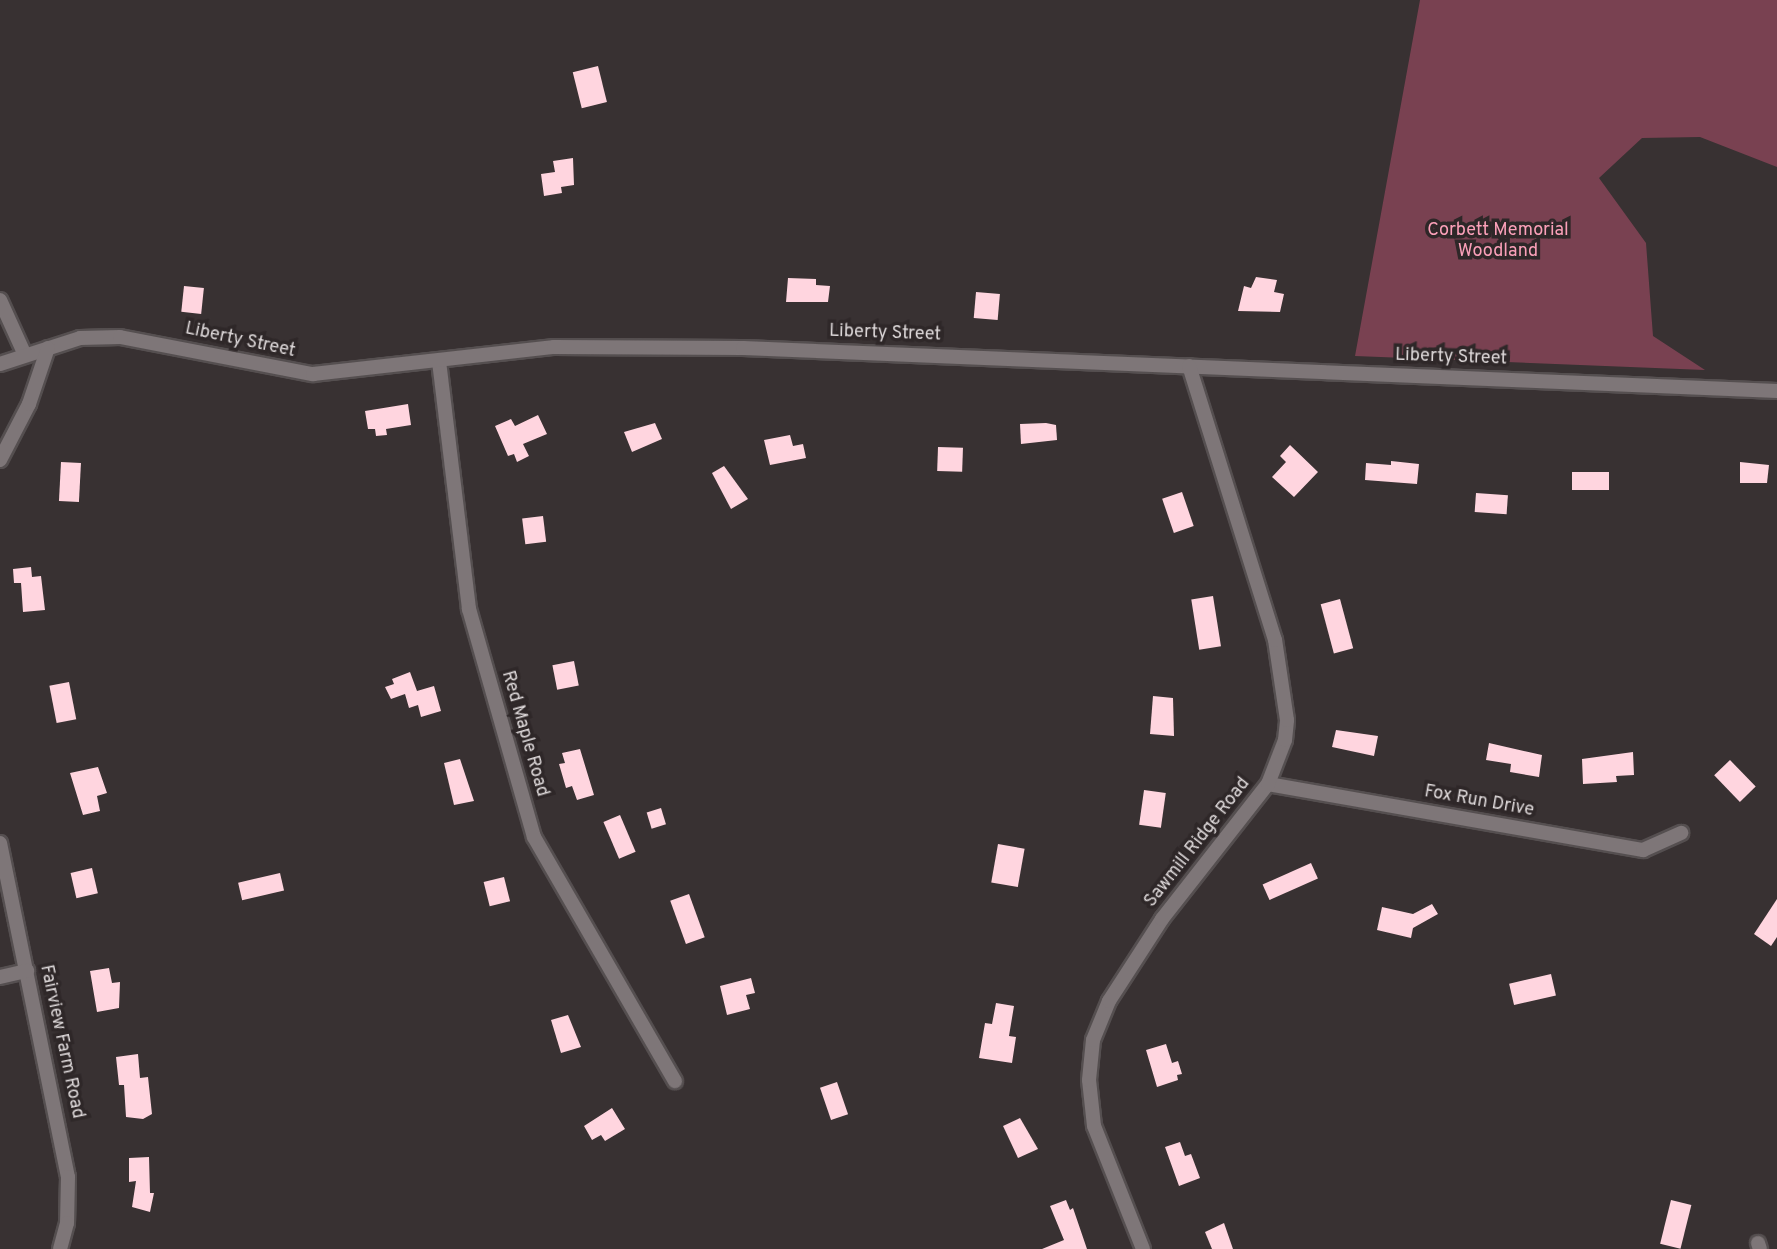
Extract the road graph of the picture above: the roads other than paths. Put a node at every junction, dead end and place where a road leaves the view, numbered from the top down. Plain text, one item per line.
1 (0, 300) edge
2 (48, 348) junction
3 (25, 355) junction
4 (439, 361) junction
5 (0, 364) edge
6 (1189, 366) junction
7 (1777, 391) edge
8 (0, 460) edge
9 (1268, 784) junction
10 (1681, 833) dead end
11 (0, 843) edge
12 (27, 971) junction
13 (0, 977) edge
14 (676, 1081) dead end
15 (60, 1249) edge
16 (1143, 1249) edge

1 - 3 street
2 - 3 street, Liberty Street
2 - 4 street, Liberty Street
2 - 8 street
3 - 5 street, Liberty Street
4 - 6 street, Liberty Street
4 - 14 street, Red Maple Road
6 - 7 street, Liberty Street
6 - 9 street, Sawmill Ridge Road
9 - 10 street, Fox Run Drive
9 - 16 street, Sawmill Ridge Road
11 - 12 street, Fairview Farm Road
12 - 13 street
12 - 15 street, Fairview Farm Road

